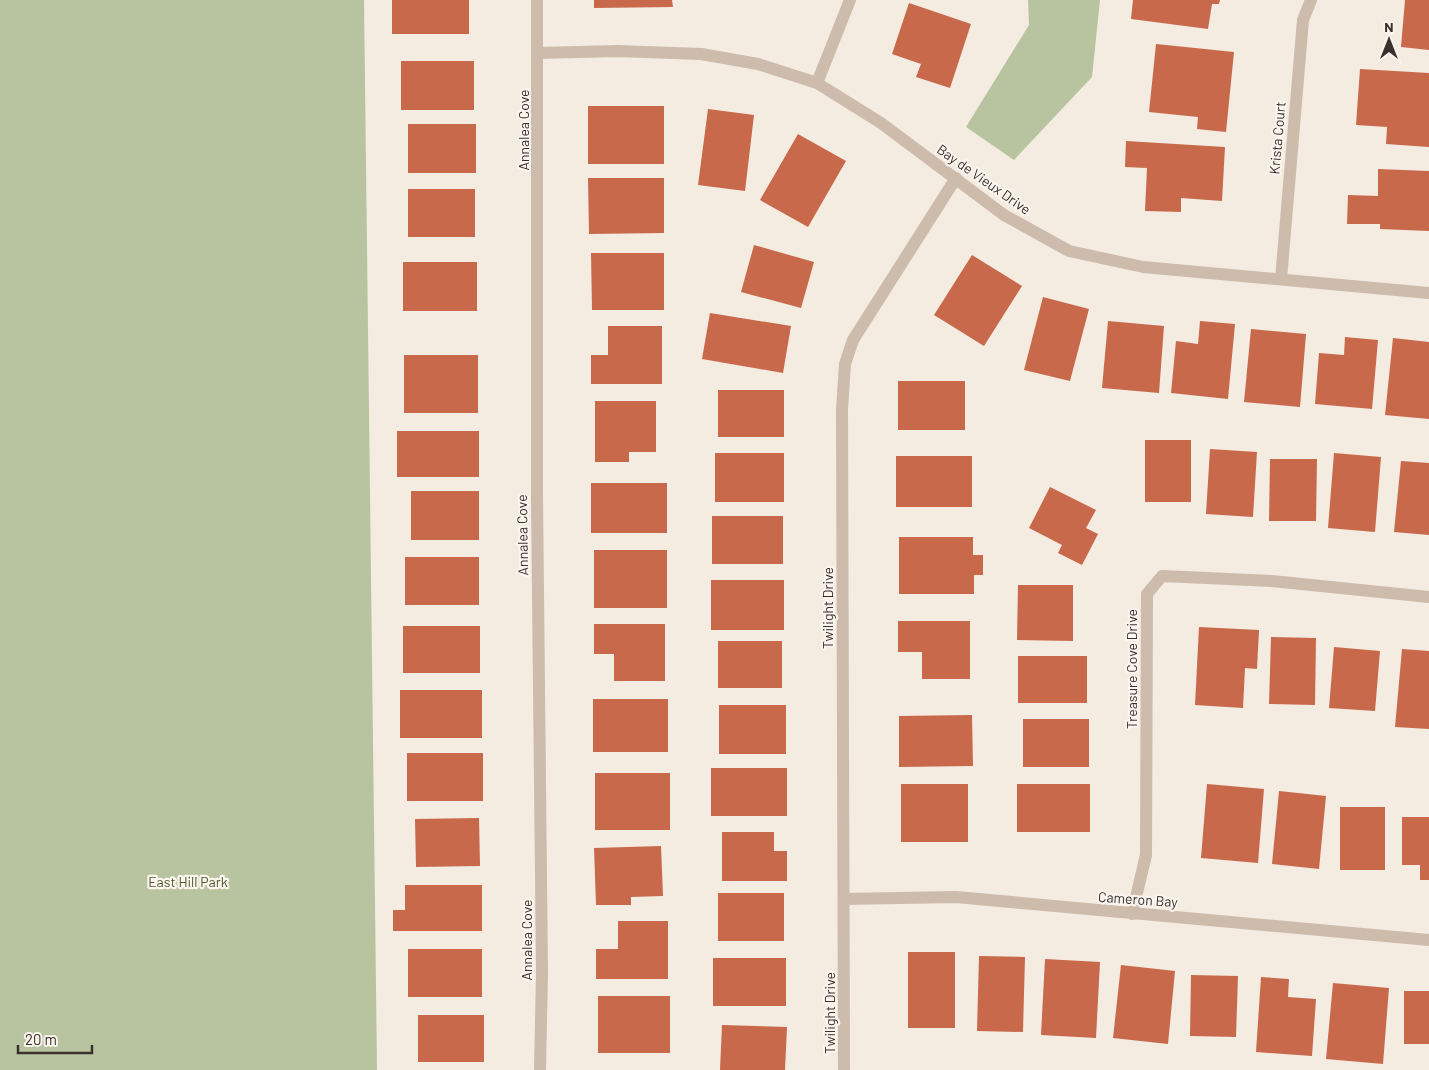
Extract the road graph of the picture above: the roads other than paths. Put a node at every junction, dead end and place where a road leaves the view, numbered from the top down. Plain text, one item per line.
1 (537, 0) edge
2 (850, 0) edge
3 (1310, 0) edge
4 (538, 53) junction
5 (817, 83) junction
6 (956, 178) junction
7 (1281, 279) junction
8 (1429, 293) edge
9 (1429, 597) edge
10 (844, 899) junction
11 (1132, 914) junction
12 (1429, 940) edge
13 (540, 1070) edge
14 (844, 1070) edge

1 - 4 street, Annalea Cove
2 - 5 street
3 - 7 street, Krista Court
4 - 5 street, Bay de Vieux Drive
4 - 13 street, Annalea Cove
5 - 6 street, Bay de Vieux Drive
6 - 7 street, Bay de Vieux Drive
6 - 10 street, Twilight Drive
7 - 8 street, Bay de Vieux Drive
9 - 11 street, Treasure Cove Drive
10 - 11 street, Cameron Bay
10 - 14 street, Twilight Drive
11 - 12 street, Cameron Bay

